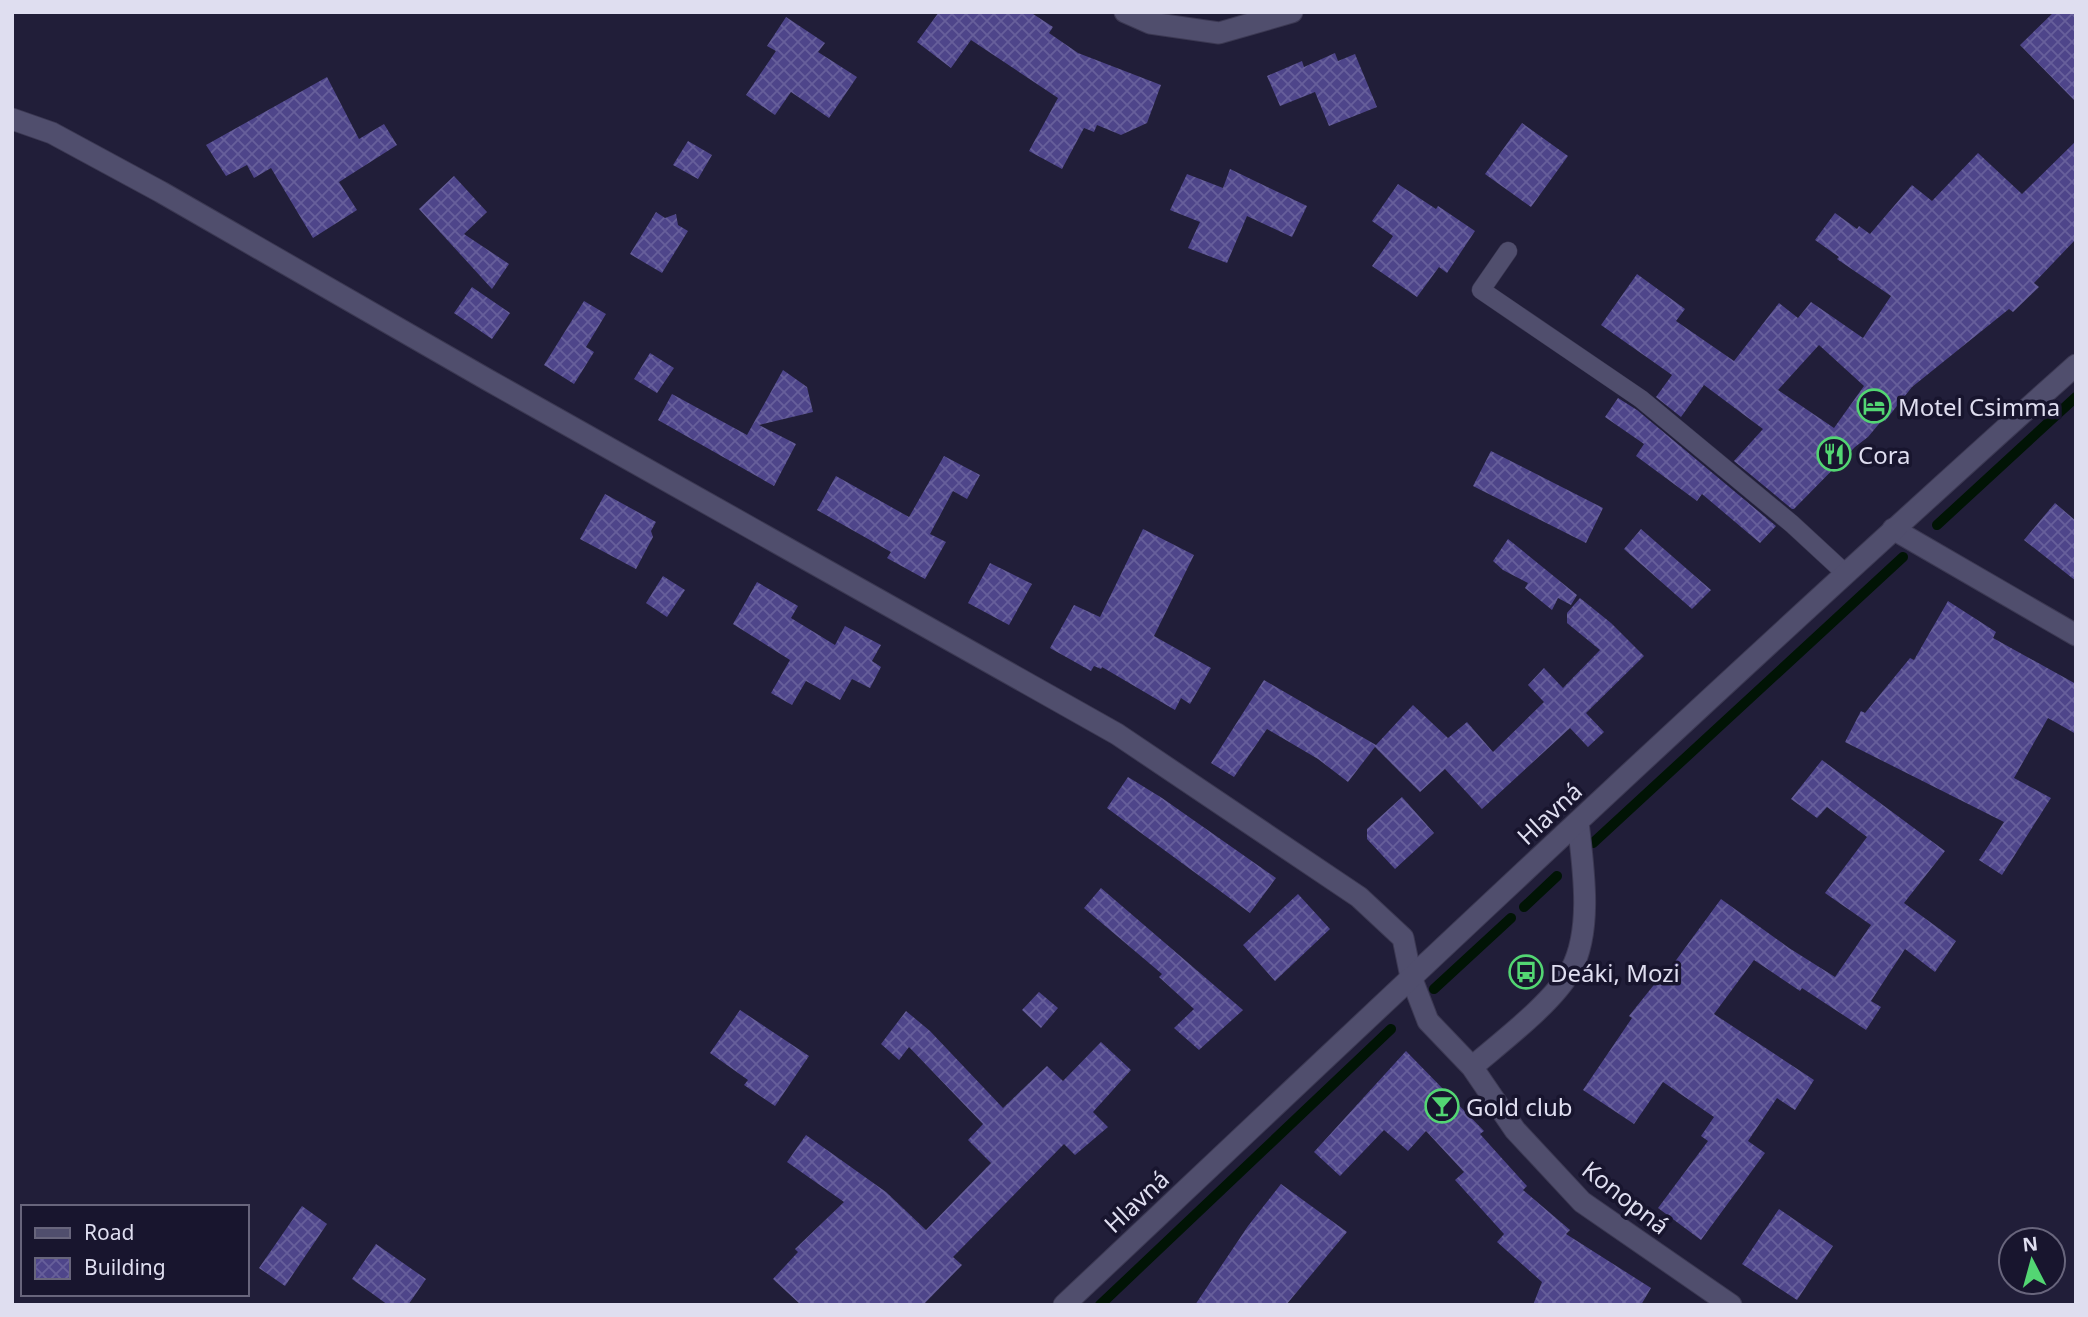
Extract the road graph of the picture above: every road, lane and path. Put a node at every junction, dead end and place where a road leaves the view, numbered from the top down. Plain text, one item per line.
1 (1125, 12) edge
2 (1292, 12) edge
3 (12, 118) edge
4 (1508, 251) dead end
5 (2076, 365) edge
6 (1893, 529) junction
7 (1845, 573) junction
8 (2076, 635) edge
9 (1578, 822) junction
10 (1411, 977) junction
11 (1472, 1067) junction
12 (1064, 1305) edge
13 (1731, 1305) edge

1 - 2 street
3 - 10 street, Konopná
4 - 7 lane
5 - 6 street, Hlavná
6 - 7 street, Hlavná
6 - 8 street
7 - 9 street, Hlavná
9 - 10 street, Hlavná
9 - 11 street
10 - 11 street, Konopná
10 - 12 street, Hlavná
11 - 13 street, Konopná

